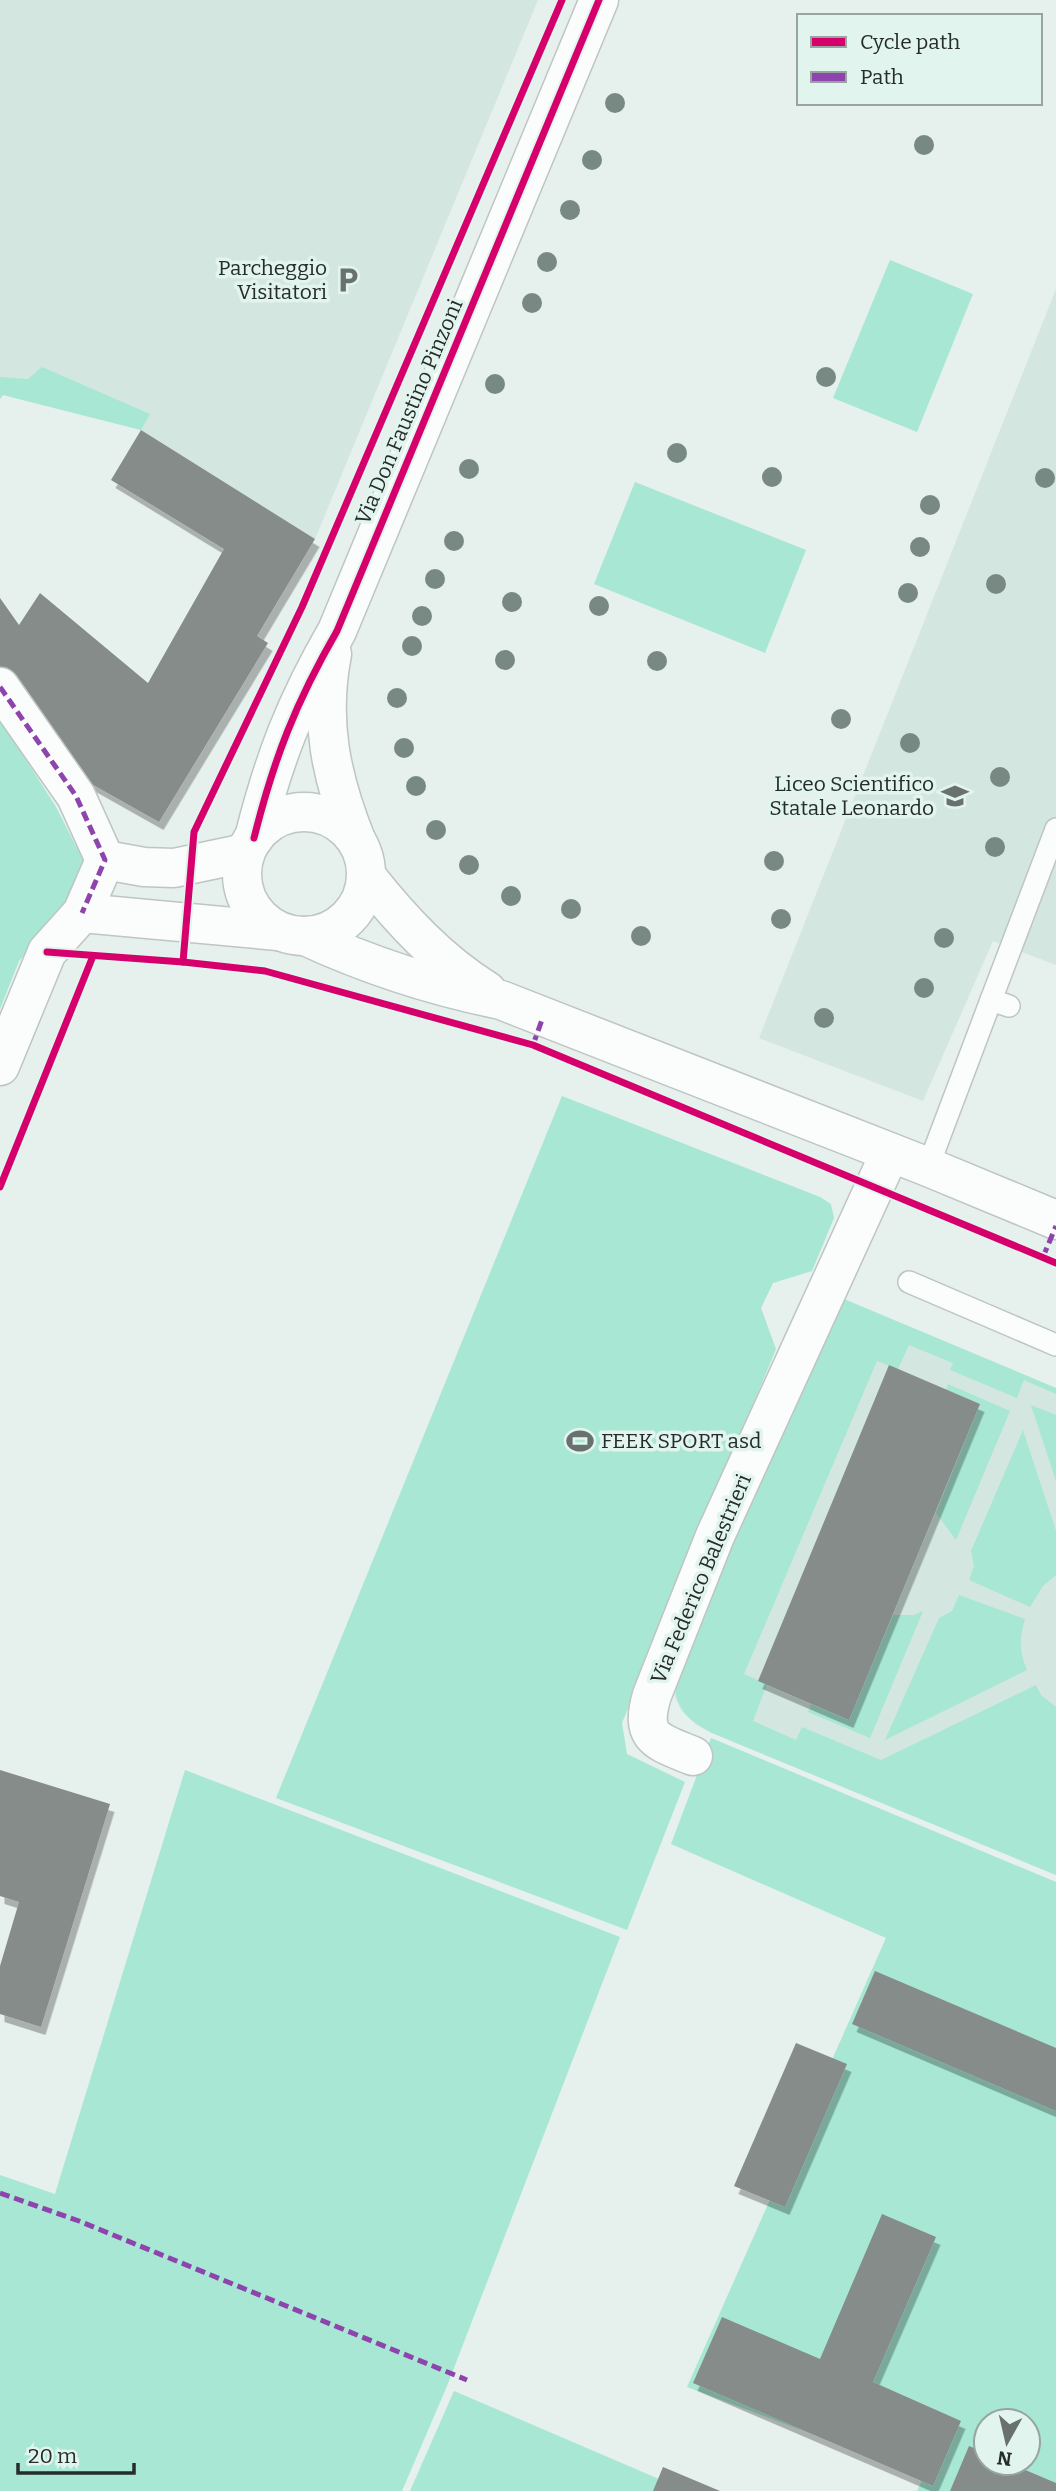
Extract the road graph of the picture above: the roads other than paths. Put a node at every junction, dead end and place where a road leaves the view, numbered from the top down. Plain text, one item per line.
1 (599, 0) edge
2 (337, 631) junction
3 (0, 687) edge
4 (1056, 829) edge
5 (356, 840) junction
6 (250, 845) junction
7 (105, 860) junction
8 (367, 877) junction
9 (82, 913) junction
10 (292, 934) junction
11 (501, 1000) junction
12 (0, 1066) edge
13 (890, 1153) junction
14 (928, 1167) junction
15 (1056, 1220) edge
16 (909, 1282) dead end
17 (1056, 1345) edge
18 (692, 1756) dead end

1 - 2 street, Via Don Faustino Pinzoni
2 - 5 street, Via Don Faustino Pinzoni
2 - 6 street, Via Don Faustino Pinzoni
3 - 7 street
4 - 14 lane
5 - 6 street
5 - 8 street
6 - 7 street
6 - 10 street
7 - 9 street
8 - 10 street
8 - 11 street
9 - 10 street
9 - 12 street
10 - 11 street
11 - 13 street
13 - 14 street
13 - 18 street, Via Federico Balestrieri
14 - 15 street
16 - 17 lane

